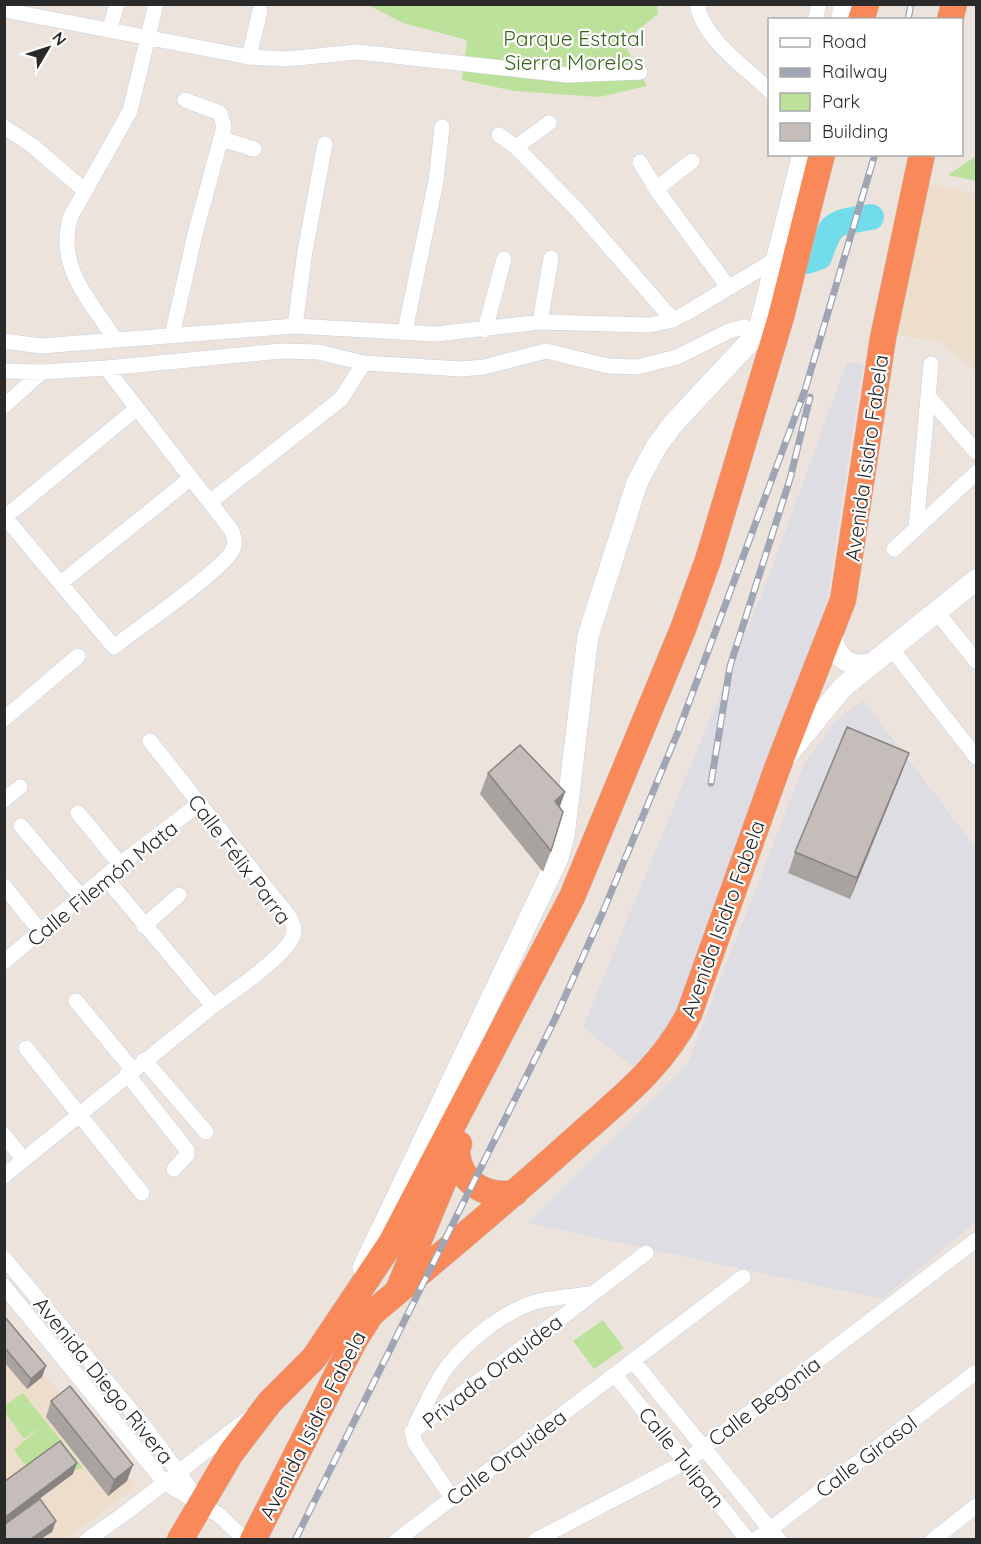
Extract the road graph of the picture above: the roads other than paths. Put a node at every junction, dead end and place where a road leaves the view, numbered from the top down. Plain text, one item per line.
1 (117, 4) edge
2 (156, 4) edge
3 (697, 4) edge
4 (4, 10) edge
5 (260, 10) dead end
6 (110, 28) junction
7 (148, 37) junction
8 (249, 57) junction
9 (640, 72) dead end
10 (768, 89) edge
11 (185, 100) dead end
12 (549, 123) dead end
13 (442, 127) dead end
14 (4, 128) edge
15 (499, 135) dead end
16 (222, 139) junction
17 (325, 144) dead end
18 (516, 147) junction
19 (254, 149) dead end
20 (803, 156) edge
21 (821, 156) edge
22 (922, 156) edge
23 (692, 161) dead end
24 (640, 162) dead end
25 (656, 189) junction
26 (85, 191) junction
27 (551, 258) dead end
28 (778, 258) junction
29 (504, 259) dead end
30 (729, 288) junction
31 (673, 320) junction
32 (540, 322) junction
33 (295, 326) junction
34 (485, 330) junction
35 (405, 331) junction
36 (758, 333) junction
37 (172, 336) junction
38 (114, 338) junction
39 (4, 341) edge
40 (364, 363) junction
41 (931, 364) dead end
42 (106, 368) junction
43 (4, 371) edge
44 (42, 372) junction
45 (928, 396) junction
46 (4, 406) edge
47 (136, 409) junction
48 (743, 440) junction
49 (976, 452) edge
50 (976, 473) edge
51 (191, 478) junction
52 (210, 502) junction
53 (5, 517) edge
54 (916, 528) junction
55 (894, 549) dead end
56 (976, 580) edge
57 (62, 582) junction
58 (937, 612) junction
59 (833, 631) junction
60 (891, 648) junction
61 (78, 656) dead end
62 (976, 661) edge
63 (871, 664) junction
64 (4, 719) edge
65 (150, 741) dead end
66 (976, 757) edge
67 (778, 766) junction
68 (20, 787) dead end
69 (4, 800) edge
70 (199, 804) junction
71 (78, 813) dead end
72 (21, 826) dead end
73 (120, 864) junction
74 (105, 877) junction
75 (4, 886) edge
76 (179, 895) dead end
77 (82, 898) junction
78 (144, 926) junction
79 (41, 932) junction
80 (4, 962) edge
81 (538, 966) junction
82 (75, 1001) dead end
83 (213, 1006) junction
84 (26, 1048) dead end
85 (134, 1068) junction
86 (78, 1114) junction
87 (206, 1132) dead end
88 (4, 1135) edge
89 (457, 1148) junction
90 (24, 1160) junction
91 (174, 1169) dead end
92 (4, 1176) edge
93 (515, 1193) junction
94 (142, 1194) dead end
95 (976, 1240) edge
96 (646, 1253) dead end
97 (4, 1258) edge
98 (743, 1277) dead end
99 (4, 1286) edge
100 (397, 1292) junction
101 (591, 1294) junction
102 (339, 1317) junction
103 (633, 1361) junction
104 (976, 1372) edge
105 (615, 1375) junction
106 (270, 1402) junction
107 (145, 1427) junction
108 (412, 1432) junction
109 (129, 1439) junction
110 (703, 1447) junction
111 (685, 1462) junction
112 (180, 1472) junction
113 (165, 1483) junction
114 (452, 1498) junction
115 (201, 1503) junction
116 (976, 1506) edge
117 (775, 1534) edge
118 (87, 1539) edge
119 (180, 1539) edge
120 (245, 1539) edge
121 (253, 1539) edge
122 (273, 1539) edge
123 (397, 1539) edge
124 (536, 1539) edge
125 (748, 1539) edge
126 (756, 1539) edge
127 (933, 1539) edge

1 - 6 street
2 - 7 street
3 - 10 street
4 - 6 street
5 - 8 street
6 - 7 street
7 - 8 street
7 - 26 street
8 - 9 street
11 - 16 street
12 - 18 street
13 - 35 street
14 - 26 street
15 - 18 street
16 - 19 street
16 - 37 street
17 - 33 street
18 - 31 street
20 - 28 main road
21 - 48 highway, Avenida Isidro Fabela
22 - 59 highway, Avenida Isidro Fabela
23 - 25 street
24 - 25 street
25 - 30 street
26 - 38 street
27 - 32 street
28 - 30 street
28 - 36 main road
29 - 34 street
30 - 31 street
31 - 32 street
32 - 34 street
33 - 35 street
33 - 37 street
34 - 35 street
36 - 40 street
36 - 48 highway
36 - 102 main road
37 - 38 street
38 - 39 street
40 - 42 street
40 - 52 street
41 - 45 street
42 - 44 street
42 - 47 street
43 - 44 street
44 - 46 street
45 - 49 street
45 - 54 street
47 - 51 street
47 - 53 street
48 - 81 highway, Avenida Isidro Fabela
50 - 54 street
51 - 52 street
51 - 57 street
52 - 57 street
53 - 57 street
54 - 55 street
56 - 58 main road
58 - 60 main road
58 - 62 street
59 - 63 main road
59 - 67 highway, Avenida Isidro Fabela
60 - 63 main road
60 - 66 street
61 - 64 street
63 - 67 main road
65 - 70 street, Calle Félix Parra
67 - 93 highway, Avenida Isidro Fabela
68 - 69 street
70 - 73 street, Calle Filemón Mata
70 - 83 street, Calle Félix Parra
71 - 73 street
72 - 77 street
73 - 74 street, Calle Filemón Mata
74 - 77 street, Calle Filemón Mata
74 - 78 street
75 - 79 street
76 - 78 street
77 - 79 street, Calle Filemón Mata
78 - 83 street
79 - 80 street, Calle Filemón Mata
81 - 89 highway
81 - 102 highway, Avenida Isidro Fabela
82 - 85 street
83 - 85 street, Calle Félix Parra
84 - 86 street
85 - 86 street, Calle Félix Parra
85 - 87 street
85 - 91 street
86 - 90 street, Calle Félix Parra
86 - 94 street
88 - 90 street
89 - 93 highway
89 - 100 highway
90 - 92 street, Calle Félix Parra
93 - 100 highway, Avenida Isidro Fabela
95 - 110 street, Calle Begonia
96 - 101 street, Privada Orquídea
97 - 107 street, Avenida Diego Rivera
98 - 103 street
99 - 109 street, Avenida Diego Rivera
100 - 121 highway, Avenida Isidro Fabela
100 - 122 highway
101 - 108 street, Privada Orquídea
101 - 108 street, Privada Orquídea
102 - 106 highway, Avenida Isidro Fabela
103 - 105 street
103 - 110 street, Calle Tulipan
104 - 117 street, Calle Girasol
105 - 111 street, Calle Tulipan
105 - 114 street, Calle Orquidea
106 - 112 street
106 - 115 highway, Avenida Isidro Fabela
107 - 109 street
107 - 112 street, Avenida Diego Rivera
108 - 114 street
109 - 113 street, Avenida Diego Rivera
110 - 111 street, Calle Begonia
110 - 117 street, Calle Tulipan
111 - 124 street, Calle Begonia
111 - 125 street, Calle Tulipan
112 - 113 street
112 - 115 street, Avenida Diego Rivera
113 - 115 street, Avenida Diego Rivera
113 - 118 street
114 - 123 street, Calle Orquidea
115 - 119 highway, Avenida Isidro Fabela
115 - 120 street, Avenida Diego Rivera
116 - 127 street
117 - 126 street, Calle Girasol

